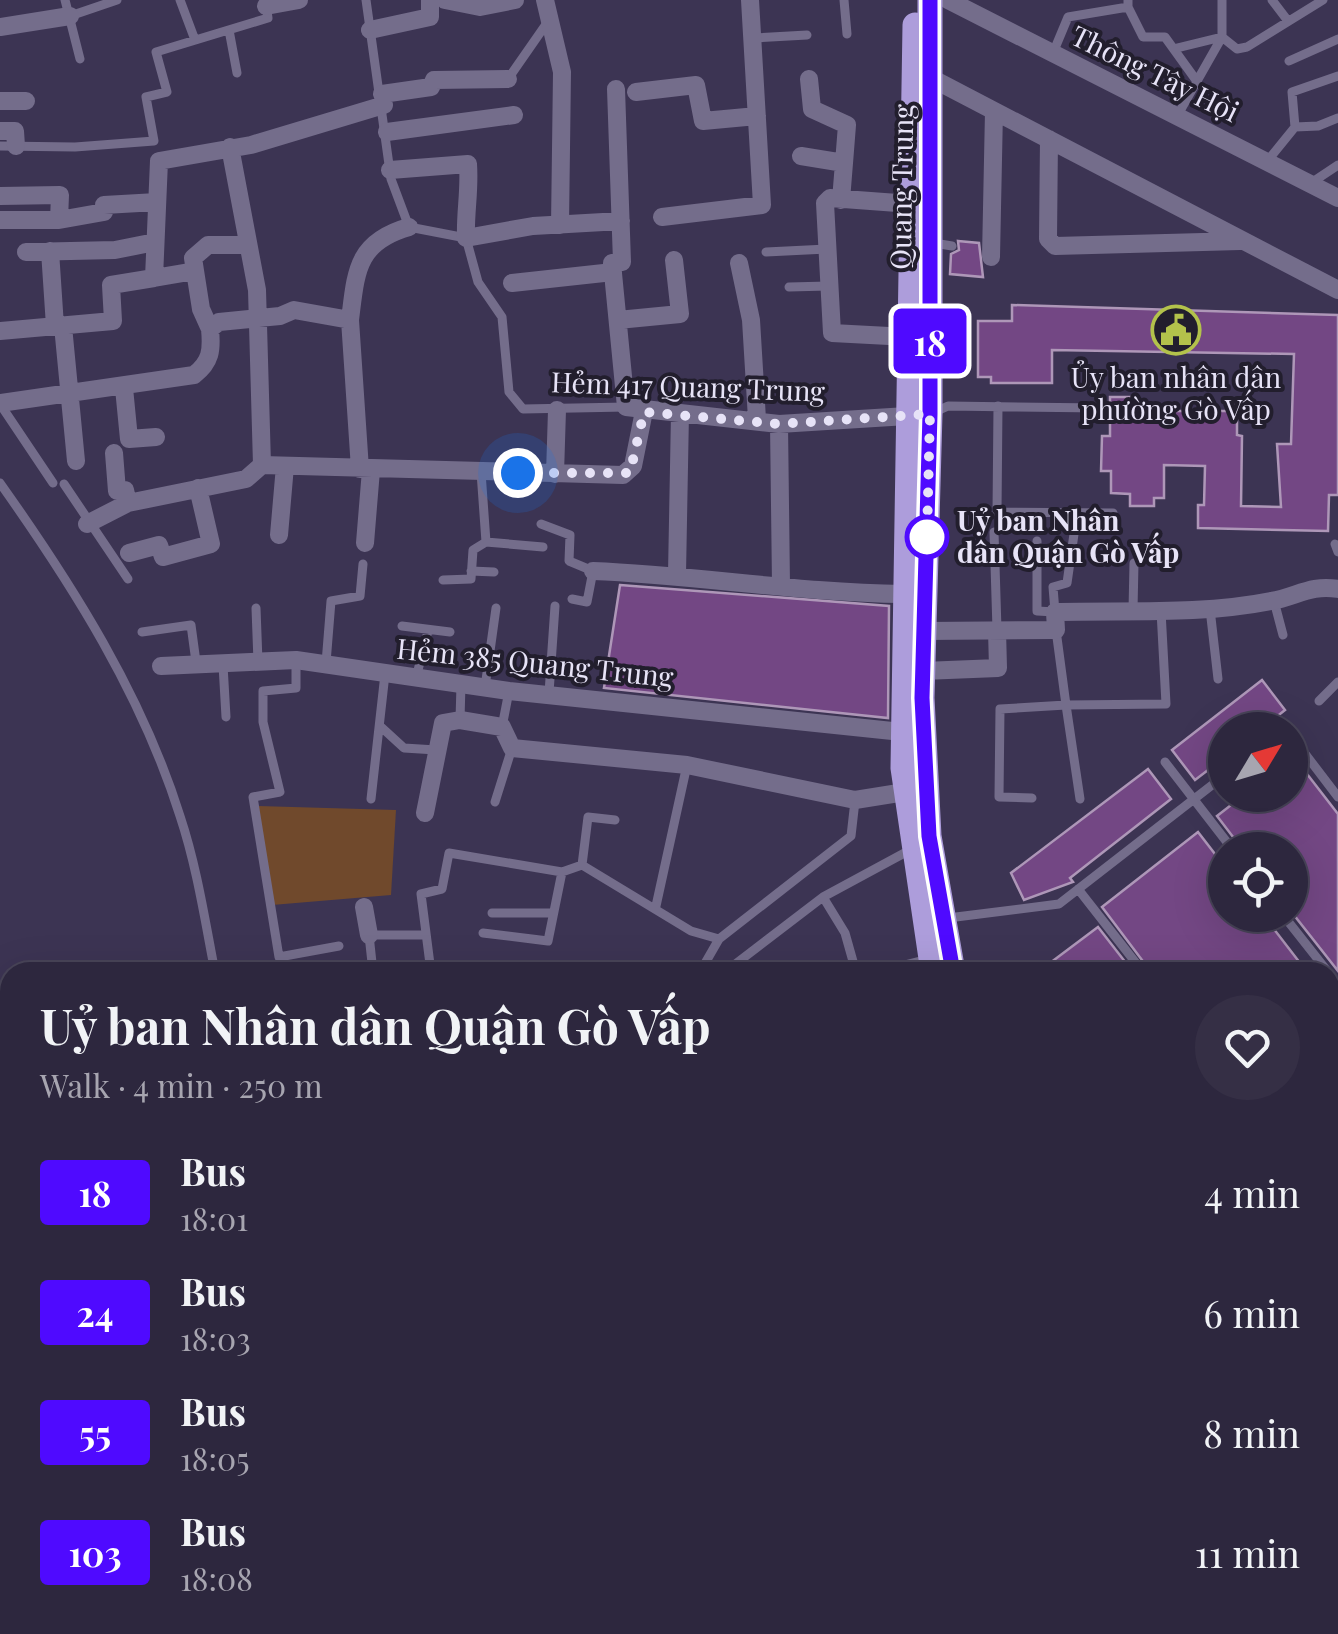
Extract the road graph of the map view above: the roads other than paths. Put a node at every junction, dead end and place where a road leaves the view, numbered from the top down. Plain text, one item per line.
1 (118, 0) edge
2 (180, 0) edge
3 (299, 0) edge
4 (366, 0) edge
5 (445, 0) edge
6 (515, 0) edge
7 (750, 0) edge
8 (844, 0) edge
9 (916, 0) edge
10 (930, 0) edge
11 (948, 0) edge
12 (1088, 0) edge
13 (1222, 0) edge
14 (1272, 0) edge
15 (1323, 0) edge
16 (266, 3) edge
17 (430, 4) edge
18 (1128, 4) edge
19 (68, 8) edge
20 (548, 9) edge
21 (1090, 12) junction
22 (1288, 21) junction
23 (0, 28) edge
24 (229, 30) junction
25 (370, 30) junction
26 (847, 34) dead end
27 (806, 35) dead end
28 (1222, 37) junction
29 (754, 38) junction
30 (1338, 39) edge
31 (195, 40) junction
32 (1177, 48) junction
33 (1052, 55) junction
34 (80, 59) dead end
35 (1289, 60) dead end
36 (237, 73) dead end
37 (1338, 76) edge
38 (809, 78) dead end
39 (508, 79) joint
40 (932, 79) junction
41 (1196, 80) junction
42 (616, 88) dead end
43 (636, 92) dead end
44 (383, 100) junction
45 (0, 101) edge
46 (26, 101) dead end
47 (994, 111) junction
48 (514, 115) dead end
49 (757, 116) junction
50 (1338, 118) edge
51 (1176, 119) junction
52 (1295, 127) junction
53 (0, 131) edge
54 (387, 132) junction
55 (1049, 140) junction
56 (154, 141) junction
57 (8, 146) edge
58 (230, 147) junction
59 (802, 156) dead end
60 (1269, 159) junction
61 (160, 161) junction
62 (844, 163) junction
63 (1338, 165) edge
64 (390, 170) junction
65 (1311, 183) junction
66 (0, 196) edge
67 (1338, 198) edge
68 (841, 200) junction
69 (157, 202) junction
70 (911, 204) junction
71 (662, 217) dead end
72 (0, 220) edge
73 (59, 220) junction
74 (621, 221) junction
75 (560, 224) junction
76 (410, 227) junction
77 (466, 238) junction
78 (1244, 240) junction
79 (155, 242) junction
80 (248, 244) junction
81 (826, 250) junction
82 (26, 252) dead end
83 (50, 252) junction
84 (766, 252) dead end
85 (992, 257) dead end
86 (674, 260) dead end
87 (739, 263) dead end
88 (195, 272) junction
89 (613, 272) junction
90 (154, 278) junction
91 (512, 283) dead end
92 (828, 286) junction
93 (789, 287) dead end
94 (1338, 290) edge
95 (258, 318) junction
96 (350, 320) junction
97 (618, 320) junction
98 (59, 326) junction
99 (210, 329) junction
100 (0, 331) edge
101 (908, 338) junction
102 (124, 388) junction
103 (68, 394) junction
104 (0, 403) edge
105 (998, 406) junction
106 (1100, 408) dead end
107 (557, 410) junction
108 (635, 410) junction
109 (680, 413) junction
110 (918, 415) junction
111 (757, 418) junction
112 (779, 424) junction
113 (156, 437) dead end
114 (114, 452) dead end
115 (76, 461) dead end
116 (262, 465) junction
117 (285, 466) junction
118 (366, 469) junction
119 (481, 472) junction
120 (555, 474) junction
121 (0, 482) edge
122 (198, 488) junction
123 (128, 503) junction
124 (1114, 513) dead end
125 (87, 524) junction
126 (540, 524) dead end
127 (994, 532) dead end
128 (1074, 534) dead end
129 (279, 535) dead end
130 (1037, 541) dead end
131 (365, 542) dead end
132 (486, 542) junction
133 (543, 547) dead end
134 (129, 553) dead end
135 (1134, 563) dead end
136 (363, 564) dead end
137 (593, 570) junction
138 (472, 571) junction
139 (494, 572) dead end
140 (677, 574) junction
141 (128, 579) dead end
142 (443, 580) dead end
143 (781, 586) junction
144 (1338, 588) edge
145 (904, 594) junction
146 (572, 599) dead end
147 (1274, 601) junction
148 (555, 606) dead end
149 (1210, 606) junction
150 (256, 608) dead end
151 (496, 608) dead end
152 (1133, 610) junction
153 (1161, 611) junction
154 (1056, 621) junction
155 (402, 626) dead end
156 (997, 630) junction
157 (428, 631) junction
158 (925, 631) junction
159 (142, 632) dead end
160 (450, 632) dead end
161 (1283, 635) dead end
162 (296, 660) junction
163 (196, 662) junction
164 (258, 662) junction
165 (223, 665) junction
166 (161, 666) dead end
167 (326, 666) junction
168 (922, 671) junction
169 (385, 674) junction
170 (416, 678) junction
171 (1218, 679) dead end
172 (461, 681) junction
173 (1338, 682) edge
174 (485, 687) junction
175 (510, 691) junction
176 (549, 694) junction
177 (1319, 701) dead end
178 (1066, 705) junction
179 (226, 718) dead end
180 (460, 720) junction
181 (380, 726) junction
182 (502, 726) junction
183 (902, 732) junction
184 (512, 748) junction
185 (436, 750) junction
186 (1308, 758) edge
187 (1165, 762) dead end
188 (687, 765) junction
189 (1208, 788) edge
190 (916, 791) junction
191 (1338, 797) edge
192 (1032, 798) dead end
193 (1080, 798) dead end
194 (370, 799) dead end
195 (1194, 799) junction
196 (856, 800) junction
197 (496, 802) dead end
198 (425, 813) dead end
199 (615, 820) dead end
200 (1219, 832) edge
201 (912, 849) junction
202 (582, 865) junction
203 (562, 872) junction
204 (1078, 889) junction
205 (823, 896) junction
206 (656, 906) junction
207 (364, 908) dead end
208 (492, 913) dead end
209 (551, 914) junction
210 (944, 918) junction
211 (1296, 932) edge
212 (482, 933) dead end
213 (370, 934) junction
214 (426, 935) junction
215 (720, 939) junction
216 (339, 946) dead end
217 (214, 962) edge
218 (372, 962) edge
219 (430, 962) edge
220 (706, 962) edge
221 (738, 962) edge
222 (853, 962) edge
223 (931, 962) edge
224 (951, 962) edge
225 (1134, 962) edge
226 (1320, 962) edge

1 - 19 lane
2 - 31 lane
3 - 16 street
4 - 25 lane
5 - 6 street
7 - 29 street
8 - 26 lane
9 - 70 main road, Quang Trung
10 - 40 main road, Quang Trung
11 - 33 street, Thông Tây Hội
12 - 21 lane
13 - 28 lane
14 - 22 lane
15 - 22 lane
16 - 24 lane
17 - 25 street
18 - 21 lane
18 - 32 lane
19 - 23 street
19 - 34 lane
20 - 39 lane
20 - 75 street
21 - 33 lane
22 - 28 lane
24 - 31 lane
24 - 36 lane
25 - 44 lane
27 - 29 lane
28 - 32 lane
28 - 41 lane
29 - 49 street
30 - 35 lane
31 - 56 lane
32 - 41 lane
33 - 51 street, Thông Tây Hội
37 - 52 lane
38 - 62 street
39 - 44 street
40 - 47 street
40 - 110 main road, Quang Trung
41 - 51 lane
42 - 74 street
43 - 49 street
44 - 54 lane
44 - 58 street
45 - 46 street
47 - 55 street
47 - 85 street
48 - 54 street
49 - 71 street
50 - 52 lane
51 - 60 street, Thông Tây Hội
52 - 60 lane
53 - 57 street
54 - 64 lane
55 - 78 street
55 - 78 street
56 - 57 lane
56 - 61 street
58 - 61 street
58 - 80 street
59 - 62 street
60 - 65 street, Thông Tây Hội
61 - 69 street
62 - 68 street
63 - 65 lane
64 - 76 lane
64 - 77 street
65 - 67 street, Thông Tây Hội
66 - 73 street
68 - 70 street
68 - 81 street
69 - 73 street
69 - 79 street
70 - 101 main road, Quang Trung
72 - 73 street
74 - 75 street
74 - 89 street
75 - 77 street
76 - 77 lane
76 - 96 street
77 - 107 lane, Hẻm 417 Quang Trung
78 - 94 street
79 - 83 street
79 - 90 street
80 - 88 street
80 - 95 street
81 - 84 lane
81 - 92 street
82 - 83 street
83 - 98 street
86 - 97 street
87 - 111 street
88 - 90 street
88 - 99 street
89 - 91 street
89 - 97 street
90 - 98 street
92 - 93 lane
92 - 101 street
95 - 96 street
95 - 99 street
95 - 116 street
96 - 118 street
97 - 108 street
98 - 100 street
98 - 103 street
99 - 102 street
101 - 110 main road, Quang Trung
102 - 103 street
102 - 113 street
103 - 104 street
103 - 115 street
104 - 125 lane
105 - 106 lane
105 - 110 lane
105 - 124 lane
107 - 108 lane, Hẻm 417 Quang Trung
107 - 120 street
108 - 109 street, Hẻm 417 Quang Trung
108 - 120 street
109 - 111 street, Hẻm 417 Quang Trung
109 - 140 street
110 - 112 street, Hẻm 417 Quang Trung
110 - 145 main road, Quang Trung
110 - 158 main road, Quang Trung
111 - 112 street, Hẻm 417 Quang Trung
112 - 143 street
114 - 123 street
116 - 117 street
116 - 122 street
117 - 118 street
117 - 129 street
118 - 119 street
118 - 131 street
119 - 120 street
119 - 132 lane
121 - 217 lane
122 - 123 street
122 - 134 street
123 - 125 street
125 - 141 lane
126 - 137 lane
127 - 156 lane
128 - 154 lane
130 - 154 lane
132 - 133 lane
132 - 138 lane
135 - 152 lane
136 - 167 lane
137 - 140 street
137 - 146 lane
138 - 139 lane
138 - 142 lane
140 - 143 street
143 - 145 street
144 - 147 street
145 - 183 main road, Quang Trung
147 - 149 street
147 - 161 lane
148 - 176 lane
149 - 153 street
149 - 171 lane
150 - 164 lane
151 - 174 lane
152 - 153 street
152 - 154 street
153 - 178 lane
154 - 156 street
154 - 178 lane
155 - 157 lane
156 - 158 street
156 - 168 street
157 - 160 lane
157 - 170 lane
158 - 168 main road, Quang Trung
159 - 163 lane
162 - 164 street, Hẻm 385 Quang Trung
162 - 167 street, Hẻm 385 Quang Trung
162 - 216 lane
163 - 165 street, Hẻm 385 Quang Trung
163 - 166 street, Hẻm 385 Quang Trung
164 - 165 street, Hẻm 385 Quang Trung
165 - 179 lane
167 - 169 street, Hẻm 385 Quang Trung
168 - 190 main road, Quang Trung
169 - 170 street, Hẻm 385 Quang Trung
169 - 181 lane
170 - 172 street, Hẻm 385 Quang Trung
172 - 174 street, Hẻm 385 Quang Trung
172 - 180 lane
173 - 177 lane
174 - 175 street, Hẻm 385 Quang Trung
175 - 176 street, Hẻm 385 Quang Trung
175 - 182 lane
176 - 183 street, Hẻm 385 Quang Trung
178 - 192 lane
178 - 193 lane
180 - 182 street
180 - 185 street
181 - 185 lane
181 - 194 lane
182 - 184 street
183 - 190 main road, Quang Trung
184 - 188 street
184 - 197 lane
185 - 198 street
186 - 191 lane
187 - 195 lane
188 - 196 street
188 - 206 lane
189 - 195 lane
190 - 196 street
190 - 201 main road, Quang Trung
190 - 210 main road, Quang Trung
195 - 200 lane
195 - 204 lane
196 - 215 lane
199 - 202 lane
201 - 205 lane
201 - 223 main road, Quang Trung
202 - 203 lane
202 - 206 lane
203 - 209 lane
203 - 214 lane
204 - 210 lane
204 - 225 lane
205 - 221 lane
205 - 222 lane
206 - 215 lane
207 - 213 street
208 - 209 lane
209 - 212 lane
210 - 224 main road, Quang Trung
211 - 226 lane
213 - 214 lane
213 - 218 lane
214 - 219 lane
215 - 220 lane

